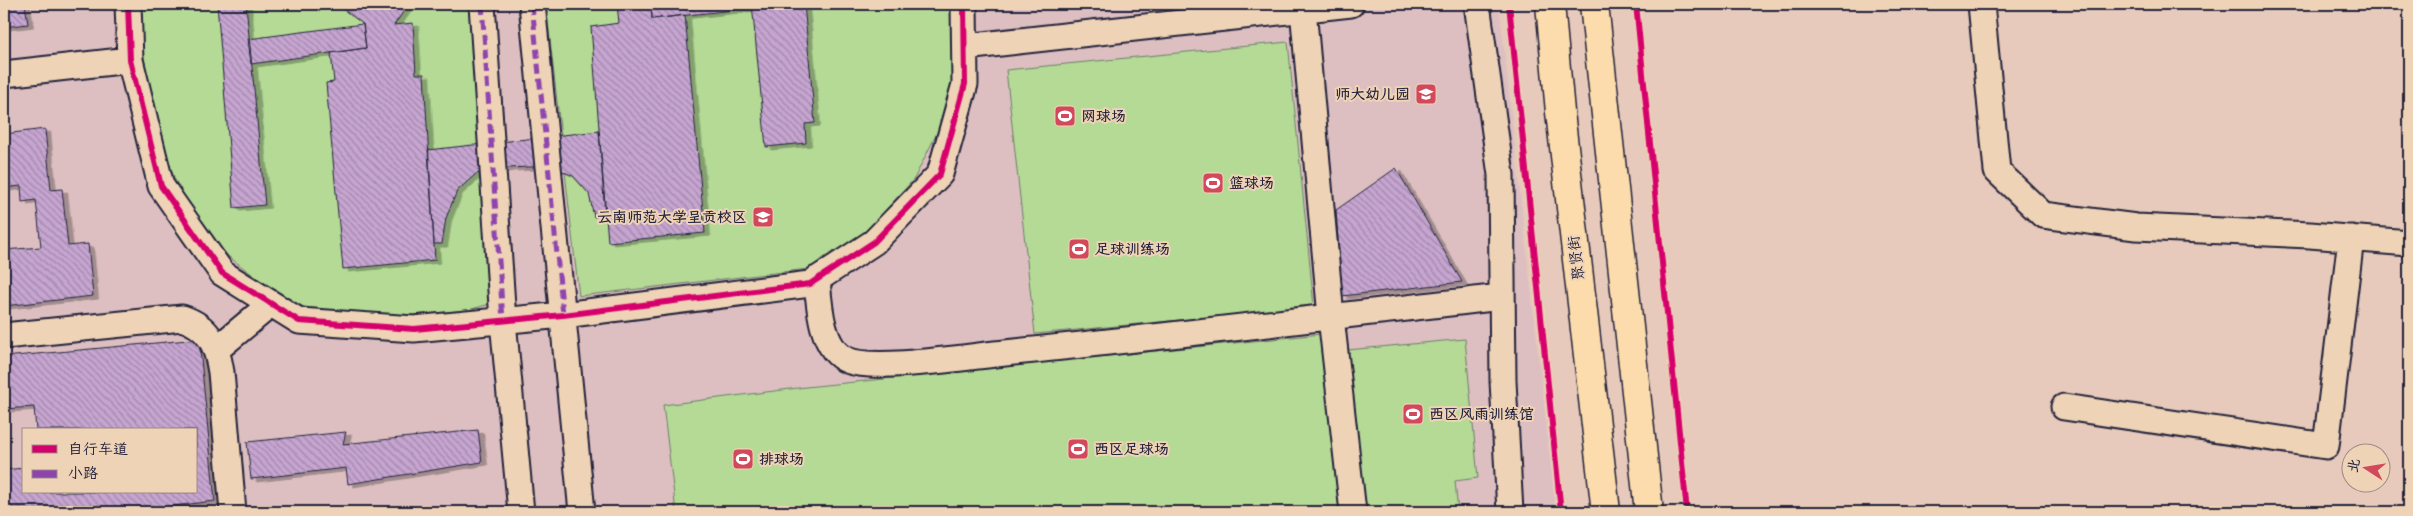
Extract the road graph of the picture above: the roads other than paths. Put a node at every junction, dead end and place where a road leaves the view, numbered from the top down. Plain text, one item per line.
1 (128, 4) edge
2 (482, 4) edge
3 (532, 4) edge
4 (964, 4) edge
5 (1352, 4) edge
6 (1477, 4) edge
7 (1550, 4) edge
8 (1594, 4) edge
9 (1981, 4) edge
10 (1303, 9) junction
11 (965, 48) junction
12 (130, 60) junction
13 (4, 74) edge
14 (2350, 238) junction
15 (2409, 243) edge
16 (817, 279) junction
17 (1502, 297) junction
18 (271, 304) junction
19 (563, 315) junction
20 (1331, 317) junction
21 (503, 321) junction
22 (4, 336) edge
23 (217, 349) junction
24 (2064, 407) dead end
25 (233, 512) edge
26 (521, 512) edge
27 (582, 512) edge
28 (1353, 512) edge
29 (1510, 512) edge
30 (1606, 512) edge
31 (1648, 512) edge

1 - 12 street
2 - 21 street
3 - 19 street
4 - 11 street
5 - 10 street
6 - 17 street
7 - 30 main road, 聚贤街
8 - 31 main road
9 - 14 street
10 - 11 street
10 - 20 street
11 - 16 street
12 - 13 street
12 - 18 street
14 - 15 street
14 - 24 street
16 - 19 street
16 - 20 street
17 - 20 street
17 - 29 street
18 - 21 street
18 - 23 street
19 - 21 street
19 - 27 street
20 - 28 street
21 - 26 street
22 - 23 street
23 - 25 street

